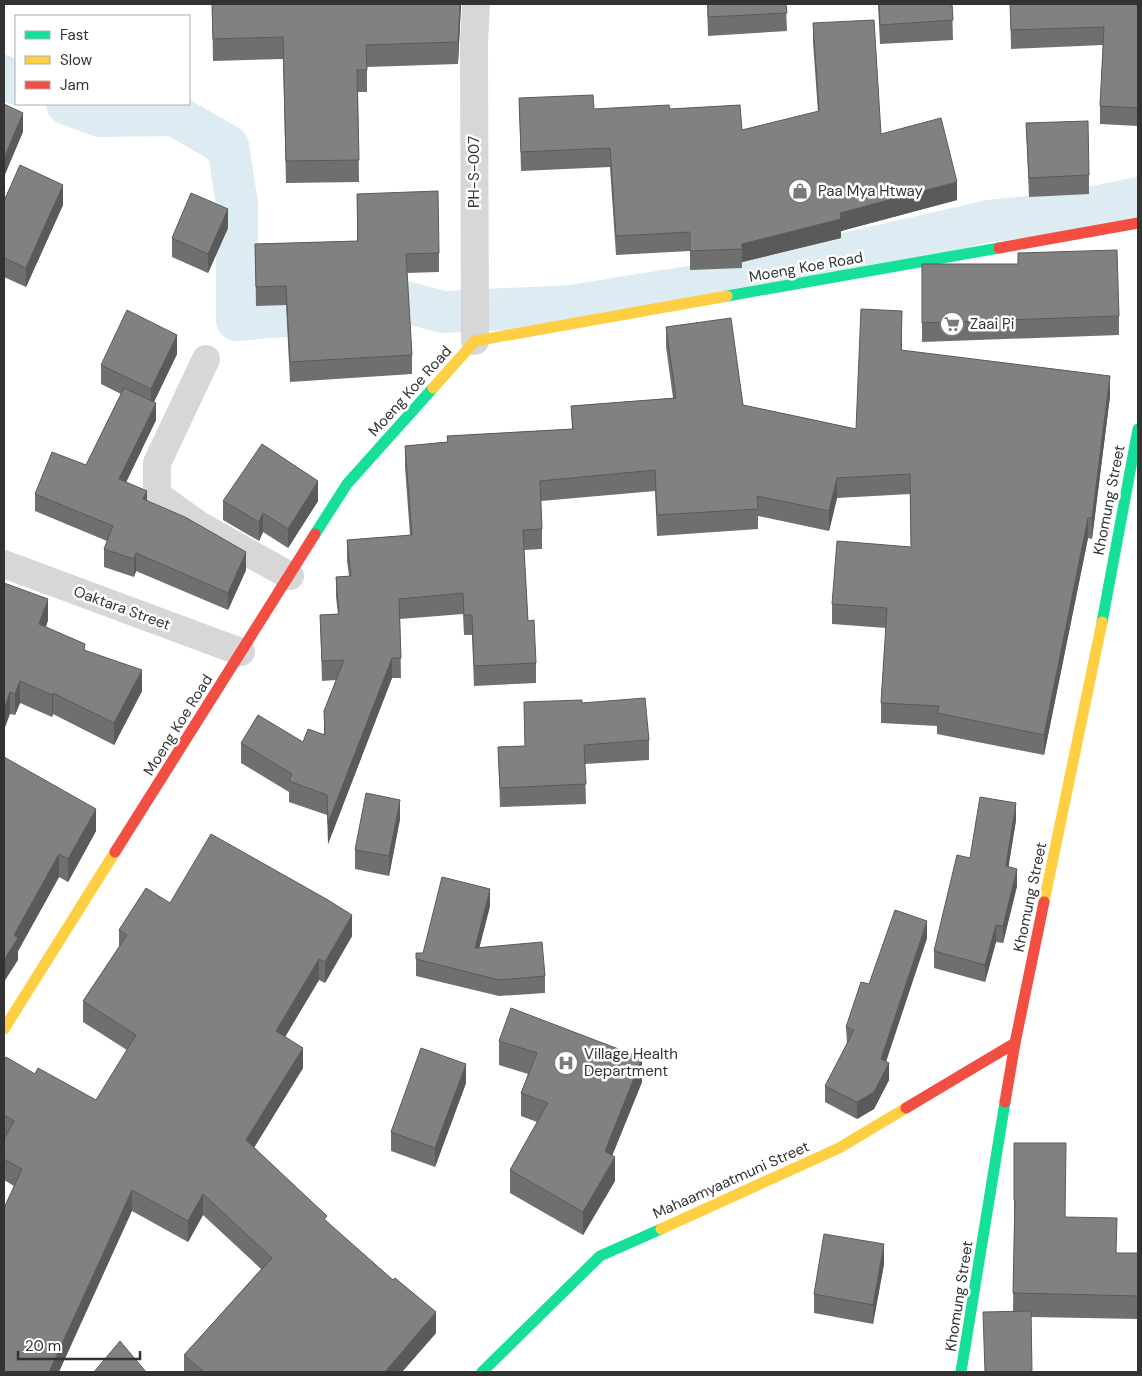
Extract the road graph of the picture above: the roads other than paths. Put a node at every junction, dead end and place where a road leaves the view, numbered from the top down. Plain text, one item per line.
1 (476, 4) edge
2 (1138, 223) edge
3 (474, 318) junction
4 (206, 360) dead end
5 (1138, 429) edge
6 (4, 564) edge
7 (290, 576) junction
8 (241, 652) junction
9 (4, 1029) edge
10 (1015, 1043) junction
11 (482, 1372) edge
12 (962, 1372) edge

1 - 3 street, PH-S-007
2 - 3 street, Moeng Koe Road
3 - 7 street, Moeng Koe Road
4 - 7 street
5 - 10 street, Khomung Street
6 - 8 street, Oaktara Street
7 - 8 street, Moeng Koe Road
8 - 9 street, Moeng Koe Road
10 - 11 street, Mahaamyaatmuni Street
10 - 12 street, Khomung Street

